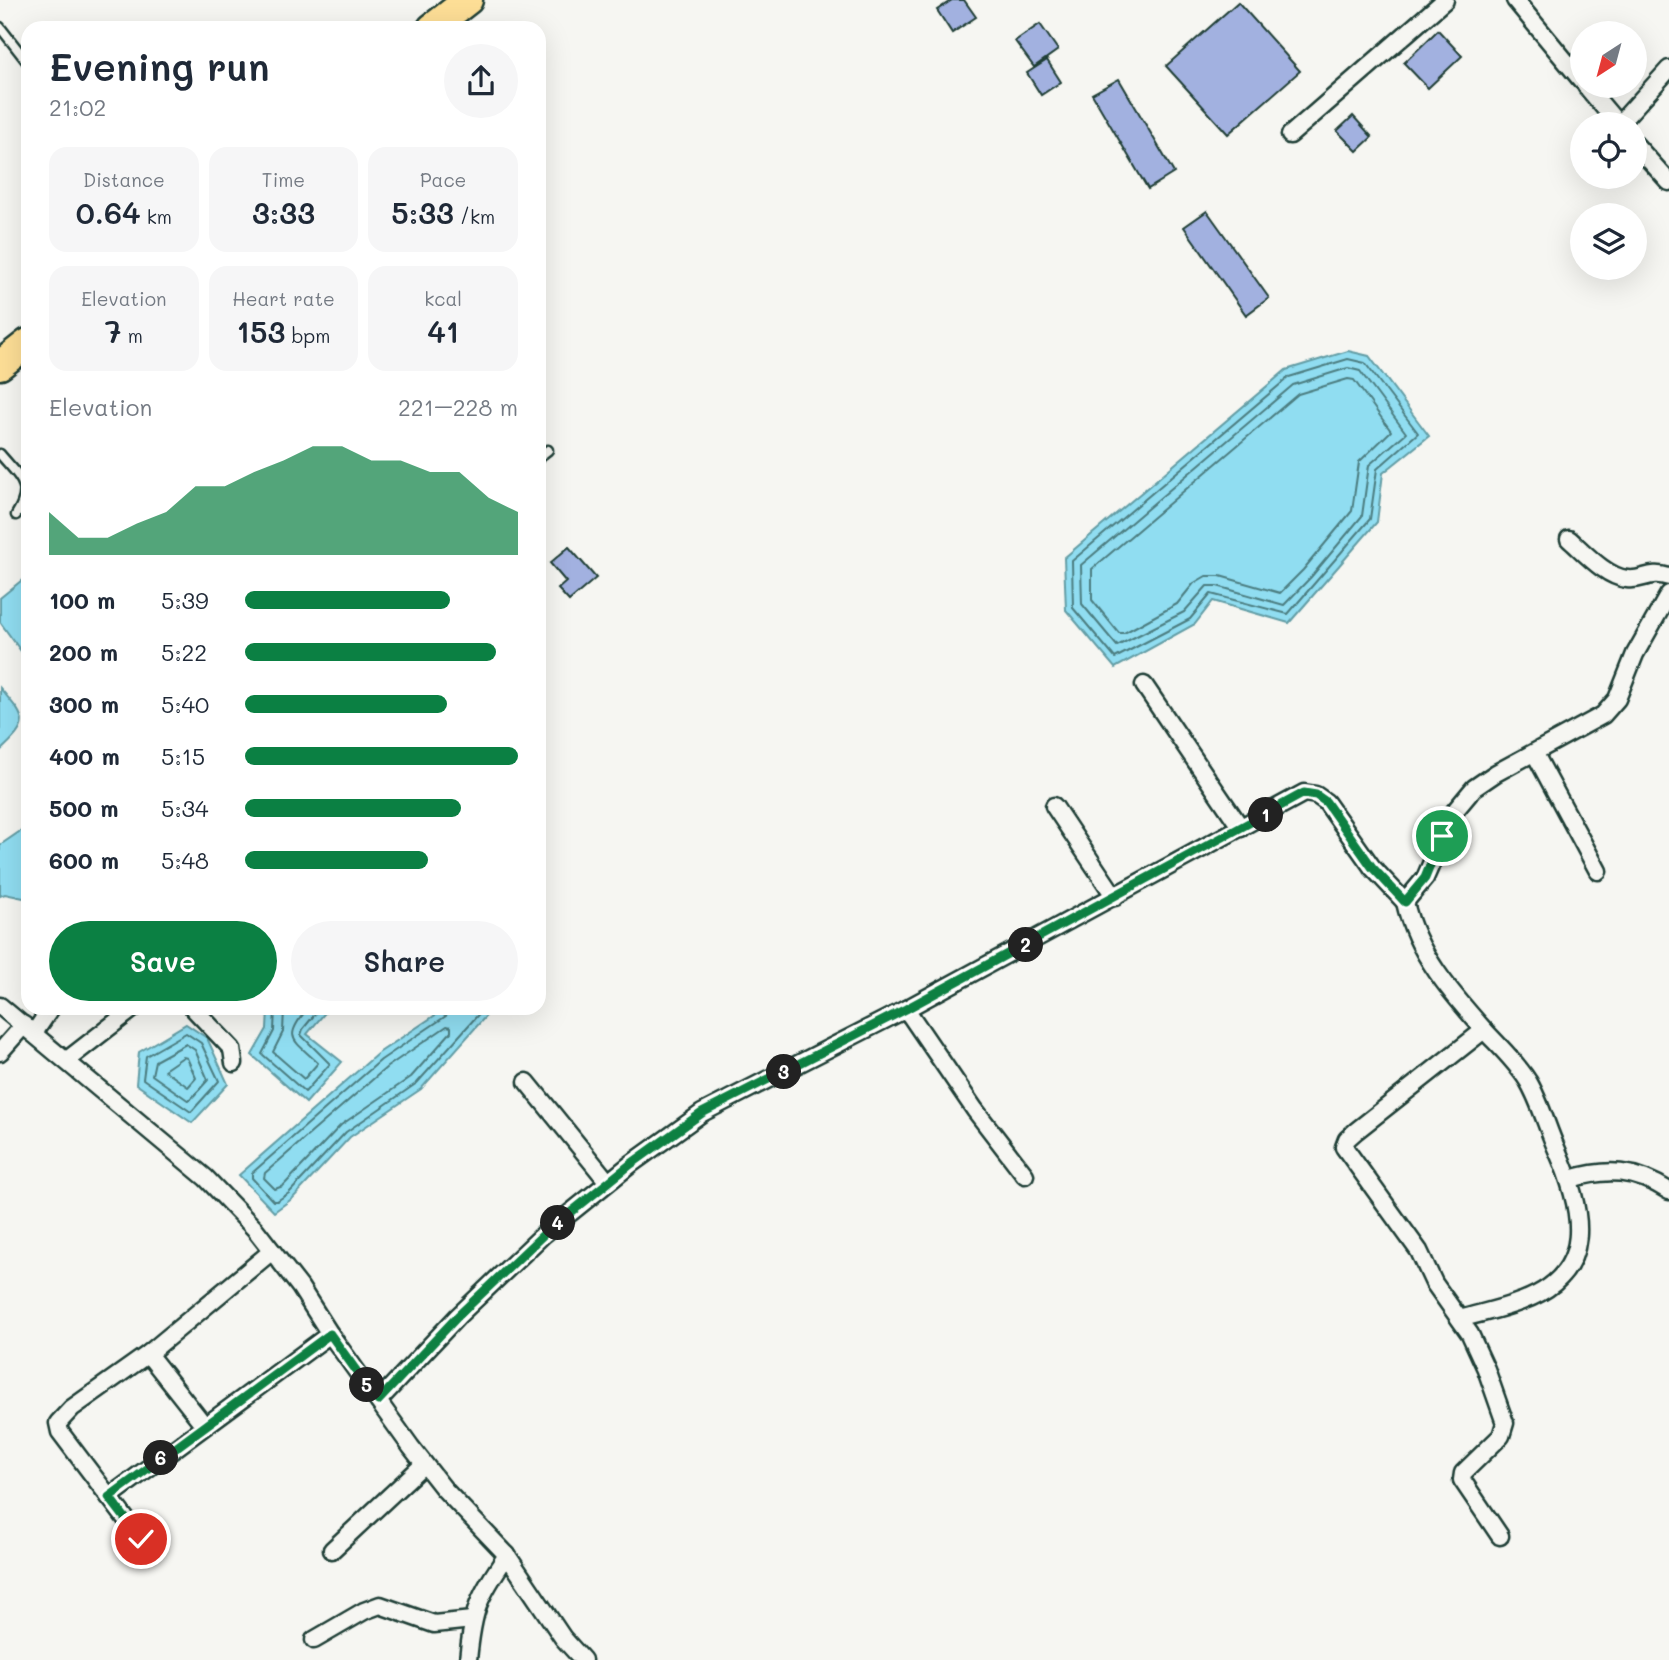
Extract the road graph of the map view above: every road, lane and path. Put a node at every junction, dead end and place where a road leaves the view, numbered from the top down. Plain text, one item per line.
1 (468, 0) edge
2 (1445, 0) edge
3 (1515, 0) edge
4 (441, 21) edge
5 (0, 27) edge
6 (21, 54) edge
7 (1570, 66) edge
8 (1669, 69) edge
9 (1596, 98) edge
10 (1608, 112) edge
11 (1629, 112) edge
12 (1290, 135) dead end
13 (1647, 157) edge
14 (1669, 182) edge
15 (21, 348) edge
16 (0, 365) edge
17 (0, 454) edge
18 (21, 480) edge
19 (21, 504) edge
20 (16, 515) dead end
21 (1569, 539) dead end
22 (1669, 577) edge
23 (1669, 593) edge
24 (1144, 685) dead end
25 (1535, 754) junction
26 (1054, 806) dead end
27 (1241, 828) junction
28 (1598, 871) dead end
29 (1115, 897) junction
30 (1405, 902) junction
31 (0, 1006) edge
32 (906, 1009) junction
33 (44, 1015) edge
34 (125, 1015) edge
35 (199, 1015) edge
36 (29, 1029) junction
37 (1484, 1030) junction
38 (0, 1052) edge
39 (67, 1060) junction
40 (234, 1063) dead end
41 (527, 1082) dead end
42 (1025, 1175) dead end
43 (1570, 1179) junction
44 (608, 1182) junction
45 (1669, 1191) edge
46 (272, 1251) junction
47 (1460, 1319) junction
48 (330, 1334) junction
49 (148, 1354) junction
50 (378, 1401) junction
51 (204, 1424) junction
52 (424, 1464) junction
53 (109, 1497) junction
54 (1500, 1536) dead end
55 (141, 1539) dead end
56 (332, 1550) dead end
57 (507, 1555) junction
58 (472, 1620) junction
59 (314, 1640) dead end
60 (468, 1660) edge
61 (583, 1660) edge

1 - 4 highway
2 - 12 street
3 - 7 street
5 - 6 lane
8 - 11 street
9 - 10 street
13 - 14 street
15 - 16 highway
17 - 18 lane
19 - 20 lane
21 - 22 street
23 - 25 street
24 - 27 street
25 - 28 street
25 - 30 street
26 - 29 street
27 - 29 street
27 - 30 street
29 - 32 street
30 - 37 street
31 - 36 street
32 - 42 street
32 - 44 street
33 - 36 street
34 - 39 street
35 - 40 street
36 - 38 street
36 - 39 street
37 - 43 street
37 - 47 street
39 - 46 street
41 - 44 street
43 - 45 street
43 - 47 street
44 - 50 street
46 - 48 street
46 - 49 street
47 - 54 street
48 - 50 street
48 - 51 street
49 - 51 street
49 - 53 street
50 - 52 street
51 - 53 street
52 - 56 street
52 - 57 street
53 - 55 street
57 - 58 street
57 - 61 street
58 - 59 street
58 - 60 street

